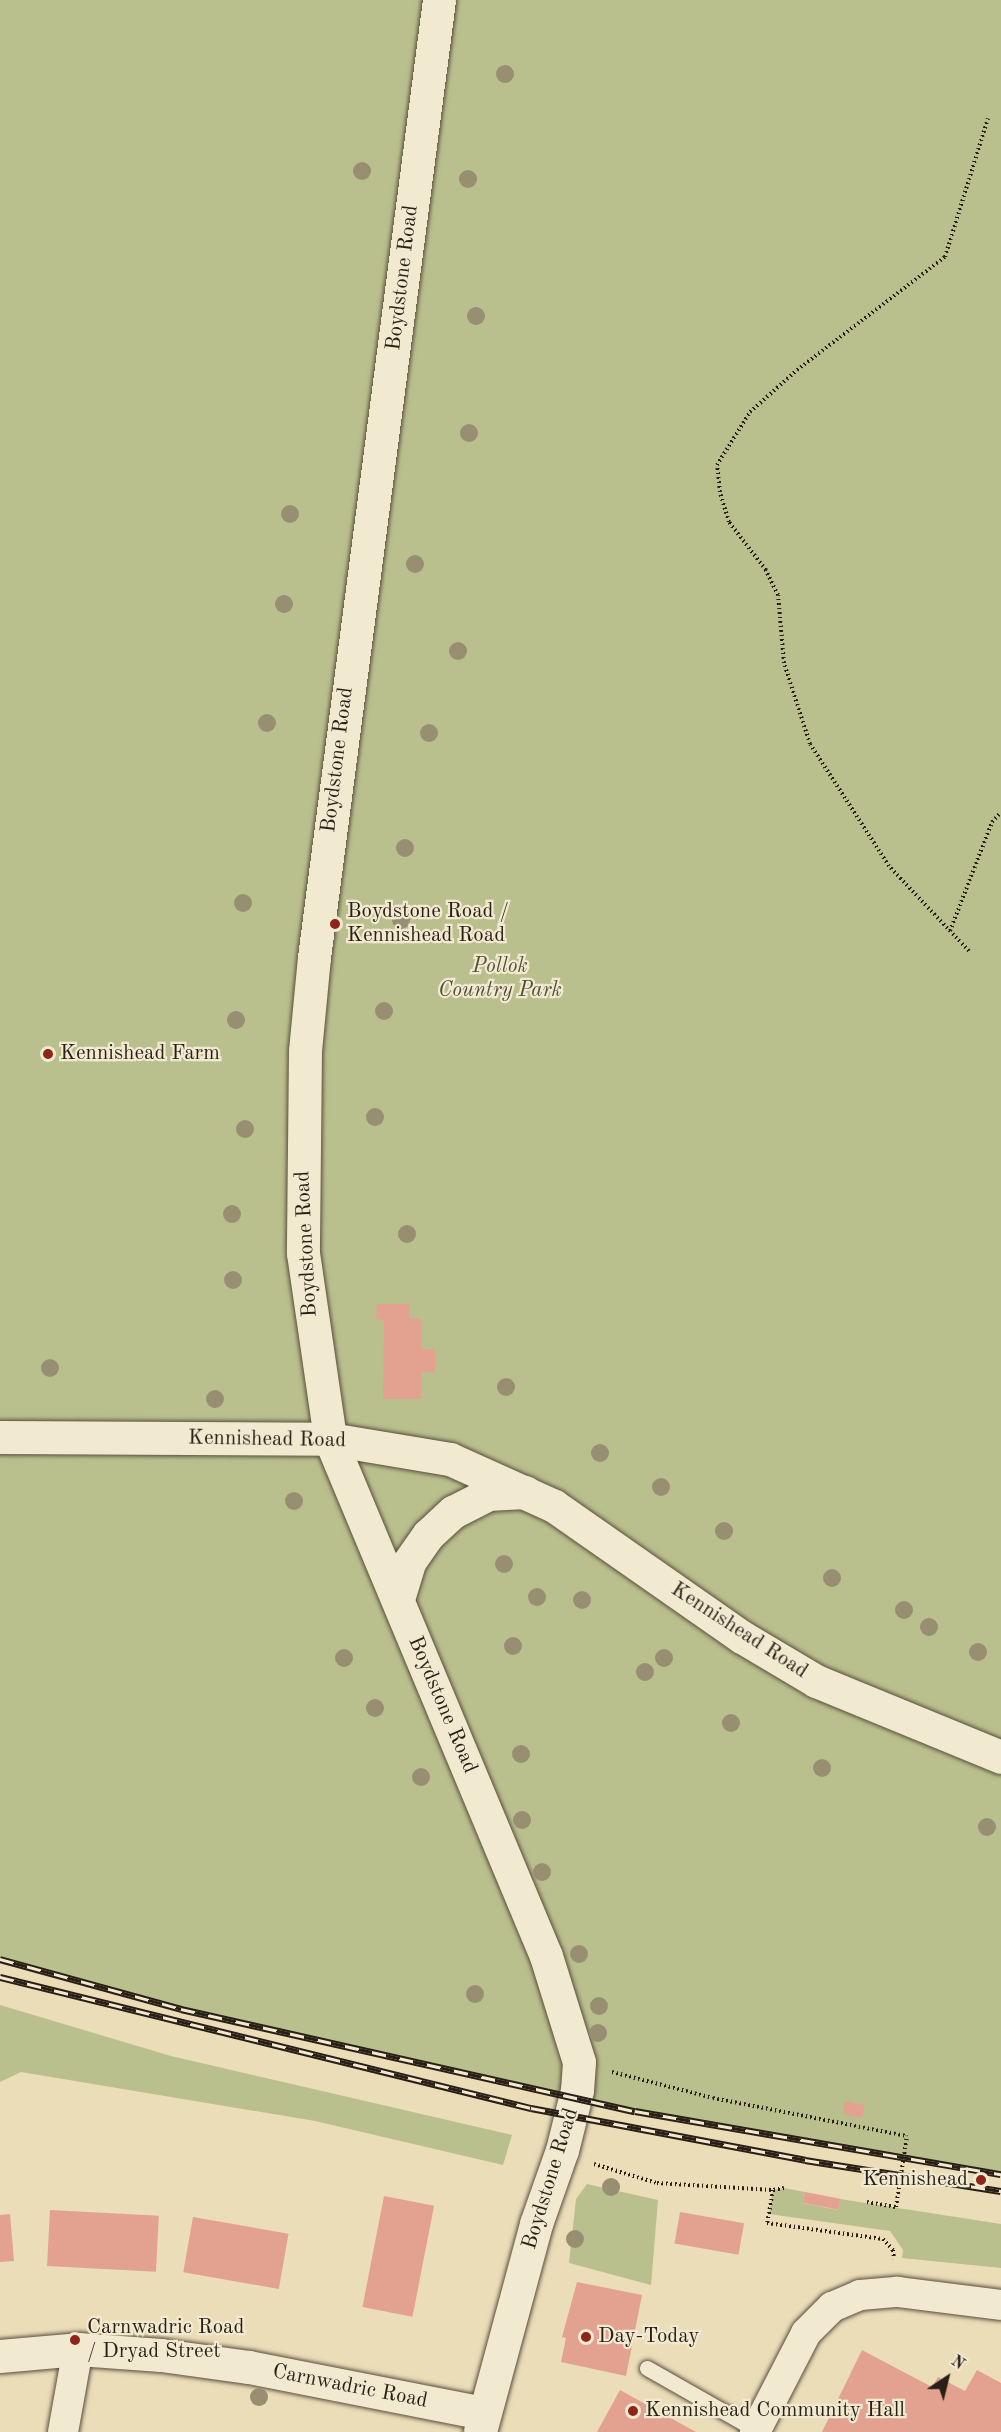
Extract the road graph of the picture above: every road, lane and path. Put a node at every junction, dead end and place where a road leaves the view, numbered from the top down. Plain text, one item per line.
1 (439, 0) edge
2 (988, 118) dead end
3 (1001, 812) edge
4 (950, 931) junction
5 (969, 951) dead end
6 (0, 1437) edge
7 (330, 1439) junction
8 (525, 1491) junction
9 (398, 1599) junction
10 (1001, 1757) edge
11 (579, 2062) junction
12 (562, 2150) junction
13 (784, 2188) dead end
14 (773, 2190) junction
15 (867, 2202) dead end
16 (898, 2292) junction
17 (1001, 2305) edge
18 (78, 2349) junction
19 (0, 2355) edge
20 (647, 2368) dead end
21 (482, 2423) edge
22 (756, 2431) edge
23 (63, 2432) edge

1 - 7 street, Boydstone Road
2 - 4 path
3 - 4 path
4 - 5 path
6 - 7 street, Kennishead Road
7 - 8 street, Kennishead Road
7 - 9 street, Boydstone Road
8 - 9 street
8 - 10 street, Kennishead Road
9 - 11 street, Boydstone Road
11 - 12 street, Boydstone Road
11 - 15 path, bridge
12 - 14 path
12 - 21 street, Boydstone Road
13 - 14 path
14 - 16 path
16 - 17 street
16 - 22 street
18 - 19 street, Carnwadric Road
18 - 21 street, Carnwadric Road
18 - 23 street
20 - 22 lane

